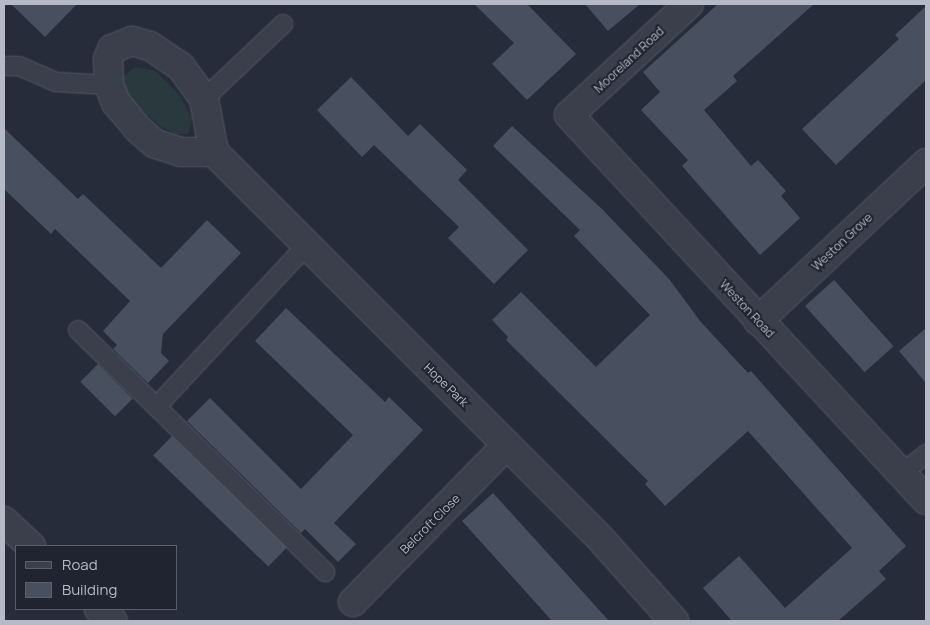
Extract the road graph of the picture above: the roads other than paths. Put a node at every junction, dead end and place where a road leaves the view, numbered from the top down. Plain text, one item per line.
1 (689, 4) edge
2 (283, 24) dead end
3 (4, 66) edge
4 (109, 85) junction
5 (204, 99) junction
6 (569, 115) joint
7 (214, 152) junction
8 (926, 163) edge
9 (305, 247) junction
10 (758, 321) junction
11 (78, 330) dead end
12 (158, 406) junction
13 (507, 445) junction
14 (926, 454) edge
15 (902, 473) junction
16 (926, 500) edge
17 (4, 521) edge
18 (30, 545) edge
19 (325, 572) dead end
20 (353, 602) dead end
21 (100, 610) edge
22 (112, 621) edge
23 (674, 621) edge

1 - 6 street, Mooreland Road
2 - 5 lane
3 - 4 lane
4 - 5 street
4 - 7 street
5 - 7 street
6 - 10 street, Weston Road
7 - 9 street, Hope Park
8 - 10 street, Weston Grove
9 - 12 lane
9 - 13 street, Hope Park
10 - 15 street, Weston Road
11 - 12 lane
12 - 19 lane
13 - 20 street, Belcroft Close
13 - 23 street, Hope Park
14 - 15 lane
15 - 16 street, Weston Road
17 - 18 street
21 - 22 street

